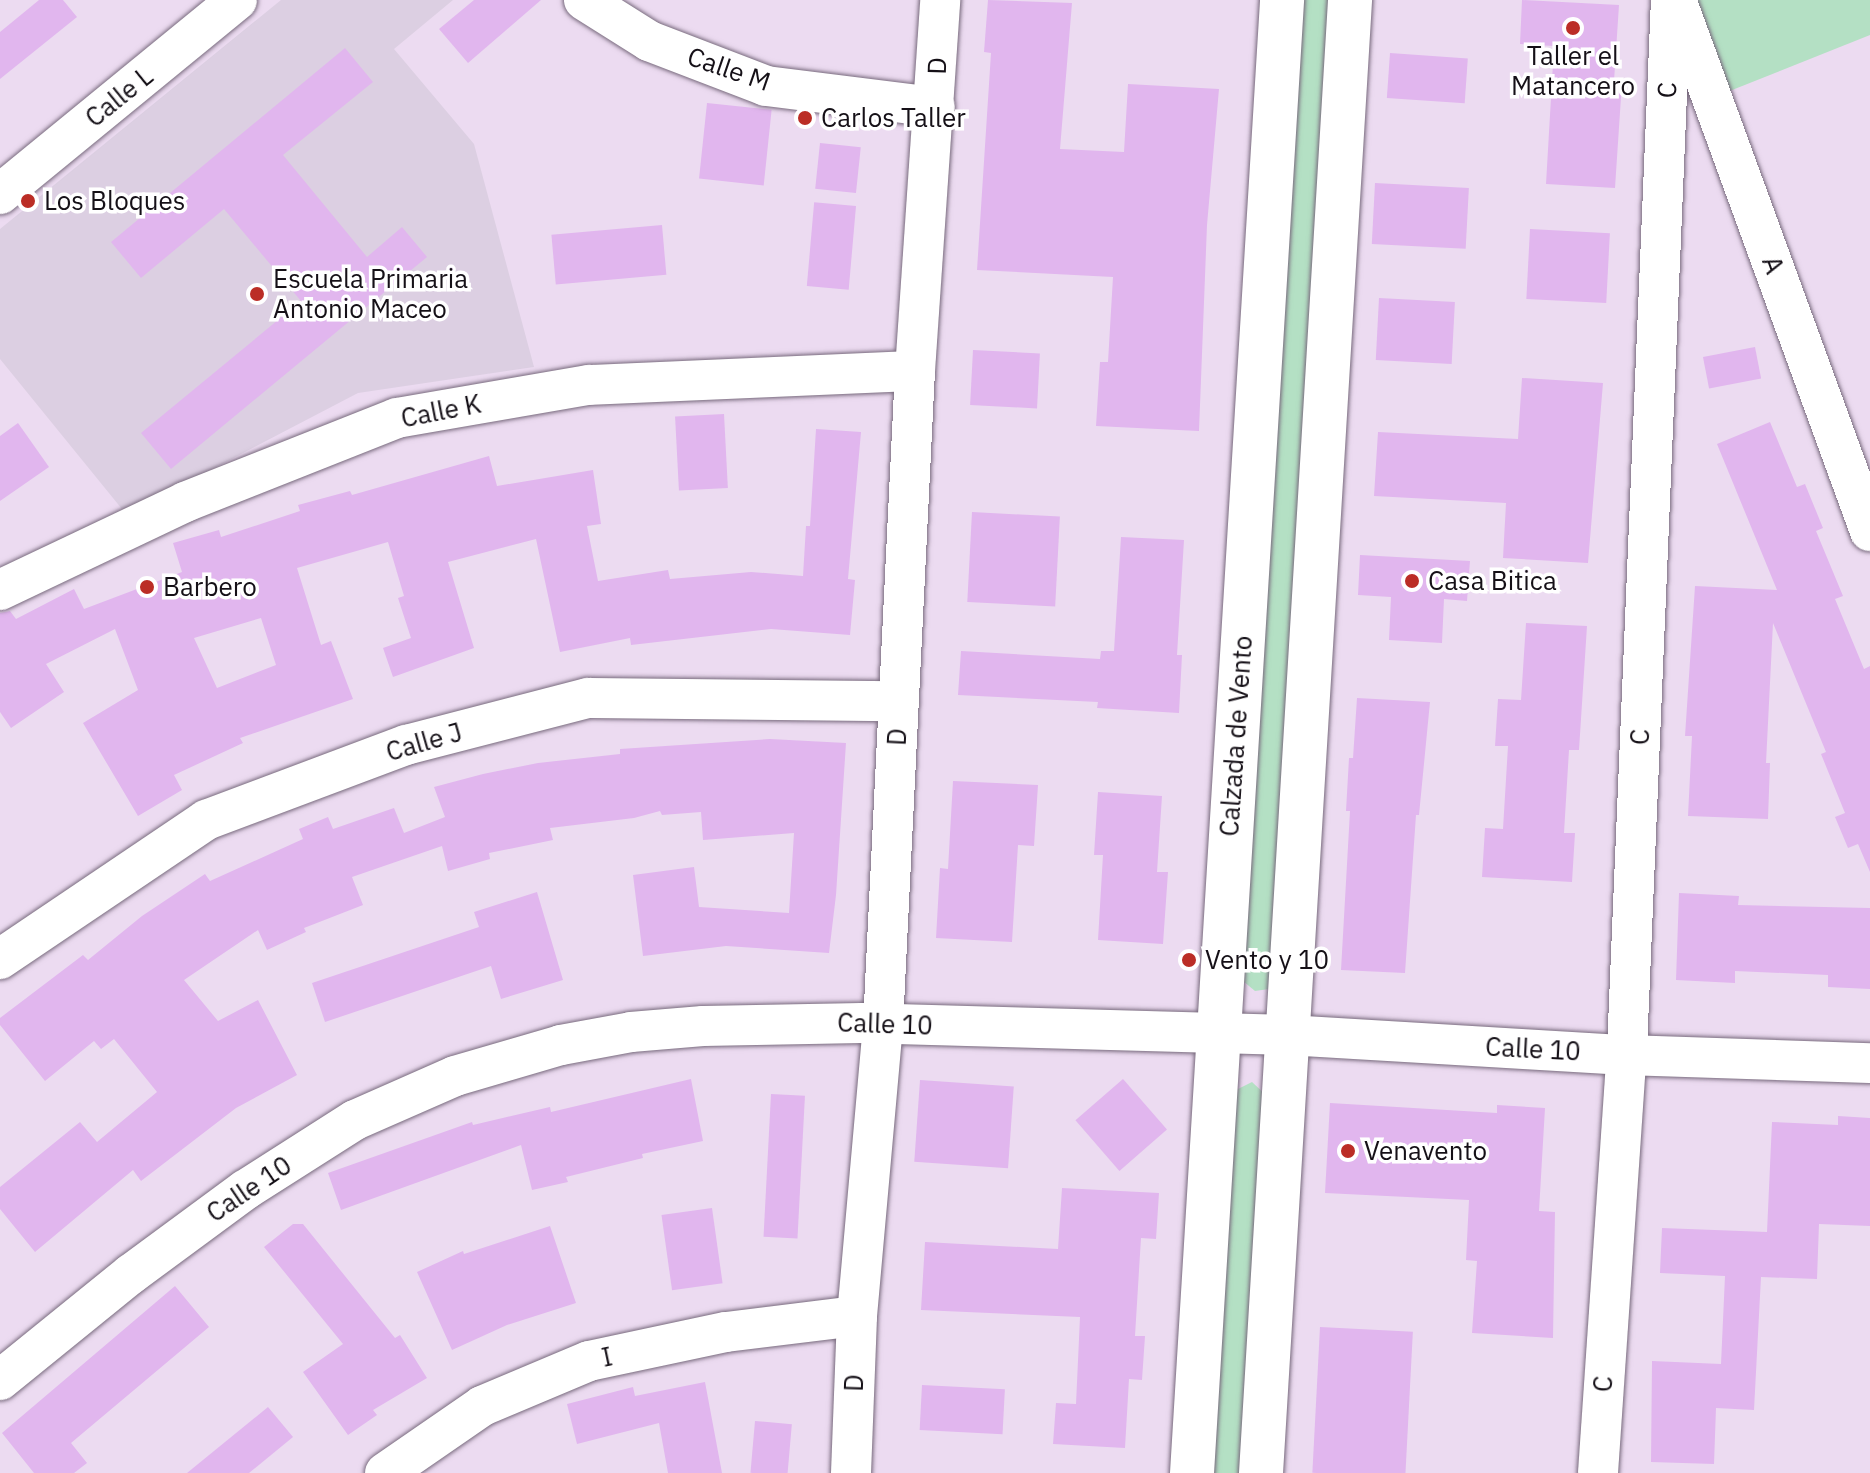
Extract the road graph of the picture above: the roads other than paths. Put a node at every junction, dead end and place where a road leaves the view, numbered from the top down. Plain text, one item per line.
1 (237, 0) edge
2 (584, 0) edge
3 (940, 0) edge
4 (1282, 0) edge
5 (1350, 0) edge
6 (1674, 0) edge
7 (935, 107) junction
8 (0, 194) edge
9 (915, 371) junction
10 (1870, 531) edge
11 (0, 590) edge
12 (898, 701) junction
13 (0, 959) edge
14 (883, 1025) junction
15 (1218, 1032) junction
16 (1287, 1035) junction
17 (1625, 1055) junction
18 (1870, 1063) edge
19 (857, 1316) junction
20 (0, 1380) edge
21 (385, 1473) edge
22 (851, 1473) edge
23 (1192, 1473) edge
24 (1261, 1473) edge
25 (1598, 1473) edge

1 - 8 street, Calle L
2 - 7 street, Calle M
3 - 7 street, D
4 - 15 main road, Calzada de Vento
5 - 16 main road
6 - 10 street, A
6 - 17 street, C
7 - 9 street, D
9 - 11 street, Calle K
9 - 12 street, D
12 - 13 street, Calle J
12 - 14 street, D
14 - 15 street, Calle 10
14 - 19 street, D
14 - 20 street, Calle 10
15 - 16 street, Calle 10
15 - 23 main road, Calzada de Vento
16 - 17 street, Calle 10
16 - 24 main road
17 - 18 street, Calle 10
17 - 25 street, C
19 - 21 street, I
19 - 22 street, D

